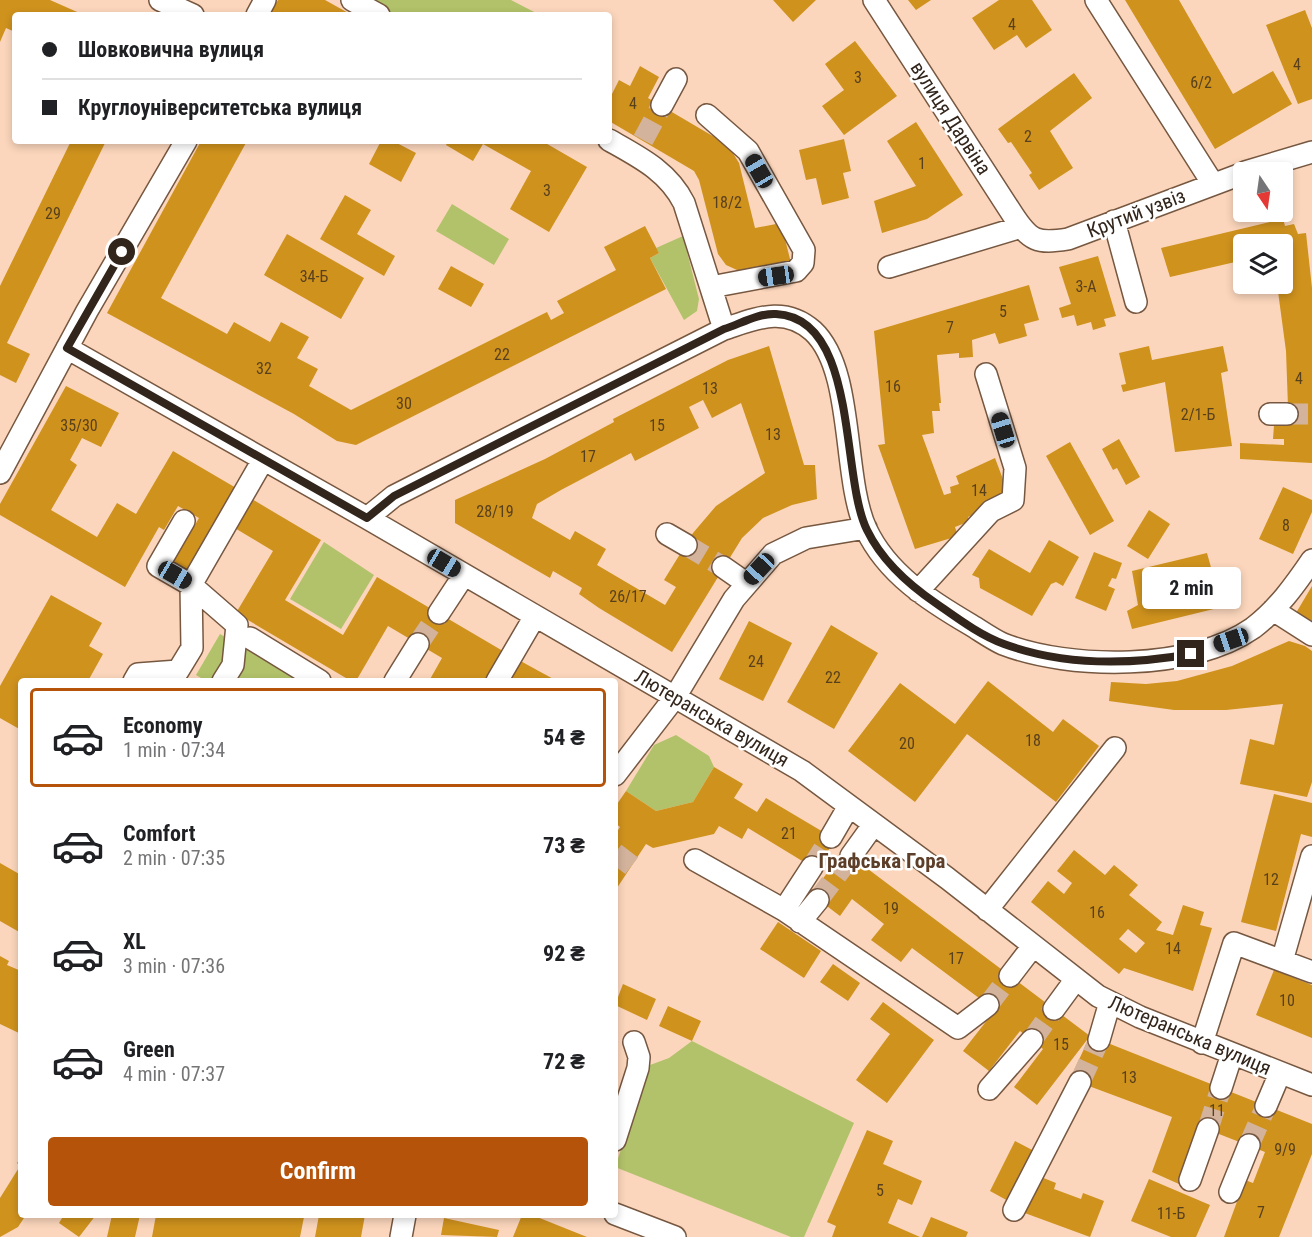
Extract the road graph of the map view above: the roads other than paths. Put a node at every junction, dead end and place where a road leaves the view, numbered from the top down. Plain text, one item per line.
1 (160, 0) edge
2 (352, 0) edge
3 (874, 0) edge
4 (1096, 0) edge
5 (186, 12) edge
6 (374, 12) edge
7 (676, 79) dead end
8 (662, 105) tunnel mouth
9 (707, 115) dead end
10 (612, 141) edge
11 (184, 144) edge
12 (1312, 152) edge
13 (1280, 162) edge
14 (1233, 177) edge
15 (1213, 184) junction
16 (1114, 221) junction
17 (1025, 231) junction
18 (889, 267) dead end
19 (711, 287) junction
20 (1136, 302) dead end
21 (724, 329) junction
22 (67, 348) junction
23 (986, 374) dead end
24 (263, 460) junction
25 (0, 473) edge
26 (367, 518) junction
27 (184, 521) dead end
28 (866, 528) junction
29 (667, 534) dead end
30 (686, 545) tunnel mouth
31 (1312, 560) edge
32 (723, 567) tunnel mouth
33 (464, 575) junction
34 (746, 584) junction
35 (191, 585) junction
36 (918, 591) junction
37 (1273, 610) junction
38 (439, 613) tunnel mouth
39 (535, 616) junction
40 (1312, 635) edge
41 (250, 638) dead end
42 (418, 644) tunnel mouth
43 (146, 678) edge
44 (225, 678) edge
45 (315, 678) edge
46 (397, 678) edge
47 (499, 678) edge
48 (675, 697) junction
49 (1115, 748) dead end
50 (618, 771) edge
51 (849, 806) junction
52 (874, 824) junction
53 (831, 837) tunnel mouth
54 (851, 856) tunnel mouth
55 (1312, 856) edge
56 (695, 860) dead end
57 (812, 867) tunnel mouth
58 (818, 900) tunnel mouth
59 (987, 910) junction
60 (792, 916) junction
61 (1033, 946) junction
62 (1282, 961) junction
63 (1312, 972) edge
64 (1010, 976) tunnel mouth
65 (1076, 979) junction
66 (1110, 1002) junction
67 (988, 1005) tunnel mouth
68 (1054, 1009) tunnel mouth
69 (1032, 1040) tunnel mouth
70 (1099, 1040) tunnel mouth
71 (634, 1042) dead end
72 (1202, 1043) junction
73 (1232, 1054) junction
74 (1280, 1073) junction
75 (1080, 1083) tunnel mouth
76 (1312, 1085) edge
77 (1221, 1088) tunnel mouth
78 (989, 1089) dead end
79 (1266, 1106) tunnel mouth
80 (1208, 1129) tunnel mouth
81 (618, 1131) edge
82 (1250, 1145) tunnel mouth
83 (1190, 1180) dead end
84 (1230, 1192) dead end
85 (1014, 1210) dead end
86 (618, 1215) edge
87 (675, 1237) edge

1 - 5 street
2 - 6 street
3 - 17 street, вулиця Дарвіна
4 - 15 street
7 - 8 street
9 - 19 street
10 - 19 street
11 - 22 street
12 - 13 street, Крутий узвіз
14 - 15 street, Крутий узвіз
15 - 16 street, Крутий узвіз
16 - 17 street, Крутий узвіз
16 - 20 street
17 - 18 street
19 - 21 street
21 - 26 street
21 - 28 street
22 - 24 street, Лютеранська вулиця
22 - 25 street
23 - 36 street
24 - 26 street, Лютеранська вулиця
24 - 35 street
26 - 33 street, Лютеранська вулиця
27 - 35 street
28 - 34 street
28 - 36 street
29 - 30 street
31 - 37 street
32 - 34 street
33 - 38 street
33 - 39 street, Лютеранська вулиця
34 - 48 street
35 - 43 street
35 - 44 street
36 - 37 street
37 - 40 street
39 - 47 street
39 - 48 street, Лютеранська вулиця
41 - 45 street
42 - 46 street
48 - 50 street
48 - 51 street, Лютеранська вулиця
49 - 59 street
51 - 52 street, Лютеранська вулиця
51 - 53 street
52 - 54 street
52 - 59 street, Лютеранська вулиця
55 - 62 street
56 - 60 street
57 - 60 street
58 - 60 street
59 - 61 street, Лютеранська вулиця
60 - 67 street
61 - 64 street
61 - 65 street, Лютеранська вулиця
62 - 63 street
62 - 72 street
65 - 66 street, Лютеранська вулиця
65 - 68 street
66 - 70 street
66 - 72 street, Лютеранська вулиця
69 - 78 street
71 - 81 street
72 - 73 street, Лютеранська вулиця
73 - 74 street, Лютеранська вулиця
73 - 77 street
74 - 76 street, Лютеранська вулиця
74 - 79 street
75 - 85 street
80 - 83 street
82 - 84 street
86 - 87 street

